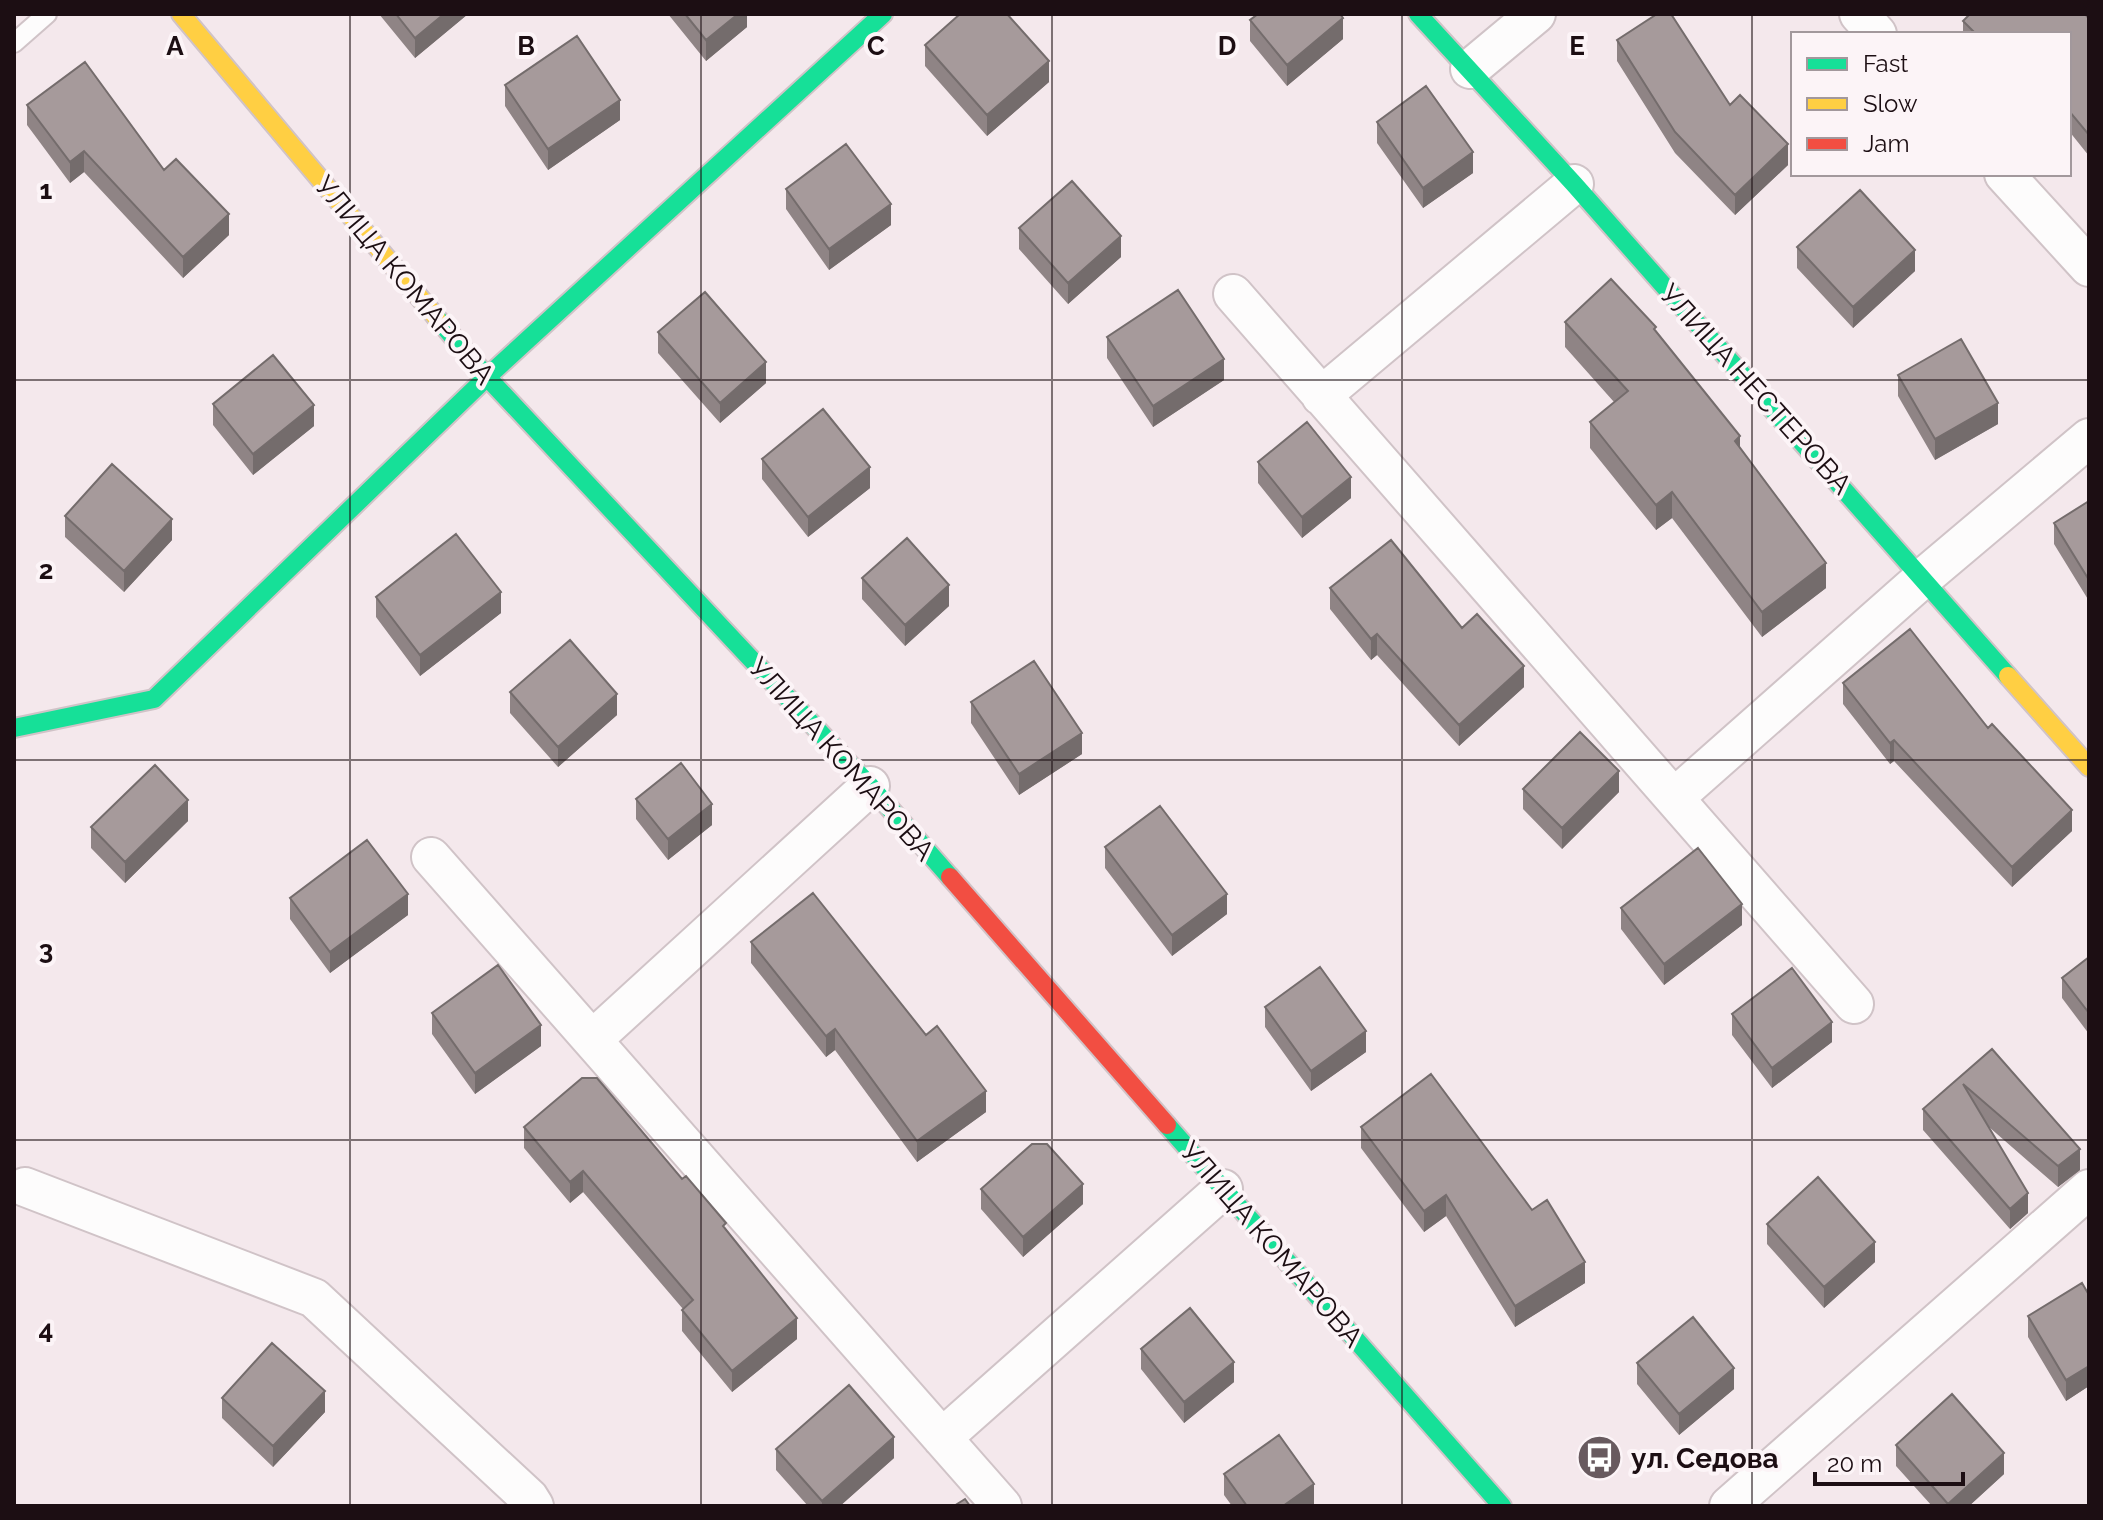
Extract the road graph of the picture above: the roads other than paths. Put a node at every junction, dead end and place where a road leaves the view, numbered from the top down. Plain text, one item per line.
1 (47, 14) edge
2 (181, 14) edge
3 (883, 14) edge
4 (1418, 14) edge
5 (1536, 14) edge
6 (1859, 14) edge
7 (1875, 32) edge
8 (14, 43) edge
9 (1470, 69) junction
10 (2006, 176) edge
11 (1574, 184) junction
12 (2089, 267) edge
13 (1233, 294) dead end
14 (487, 377) junction
15 (1321, 396) junction
16 (2089, 438) edge
17 (1923, 578) junction
18 (14, 728) edge
19 (2089, 767) edge
20 (870, 786) junction
21 (1674, 798) junction
22 (431, 857) dead end
23 (1854, 1004) dead end
24 (592, 1040) junction
25 (25, 1187) dead end
26 (1223, 1189) junction
27 (2089, 1189) edge
28 (942, 1438) junction
29 (534, 1506) edge
30 (1002, 1506) edge
31 (1502, 1506) edge
32 (1729, 1506) edge

1 - 8 lane
2 - 14 street, УЛИЦА КОМАРОВА
3 - 14 street
4 - 9 street, УЛИЦА НЕСТЕРОВА
5 - 9 street
6 - 7 street
9 - 11 street, УЛИЦА НЕСТЕРОВА
10 - 12 street
11 - 15 street
11 - 17 street, УЛИЦА НЕСТЕРОВА
13 - 15 street
14 - 18 street
14 - 20 street, УЛИЦА КОМАРОВА
15 - 21 street
16 - 17 street
17 - 19 street, УЛИЦА НЕСТЕРОВА
17 - 21 street
20 - 24 street
20 - 26 street, УЛИЦА КОМАРОВА
21 - 23 street
22 - 24 street
24 - 28 street
25 - 29 street
26 - 28 street
26 - 31 street, УЛИЦА КОМАРОВА
27 - 32 street
28 - 30 street

